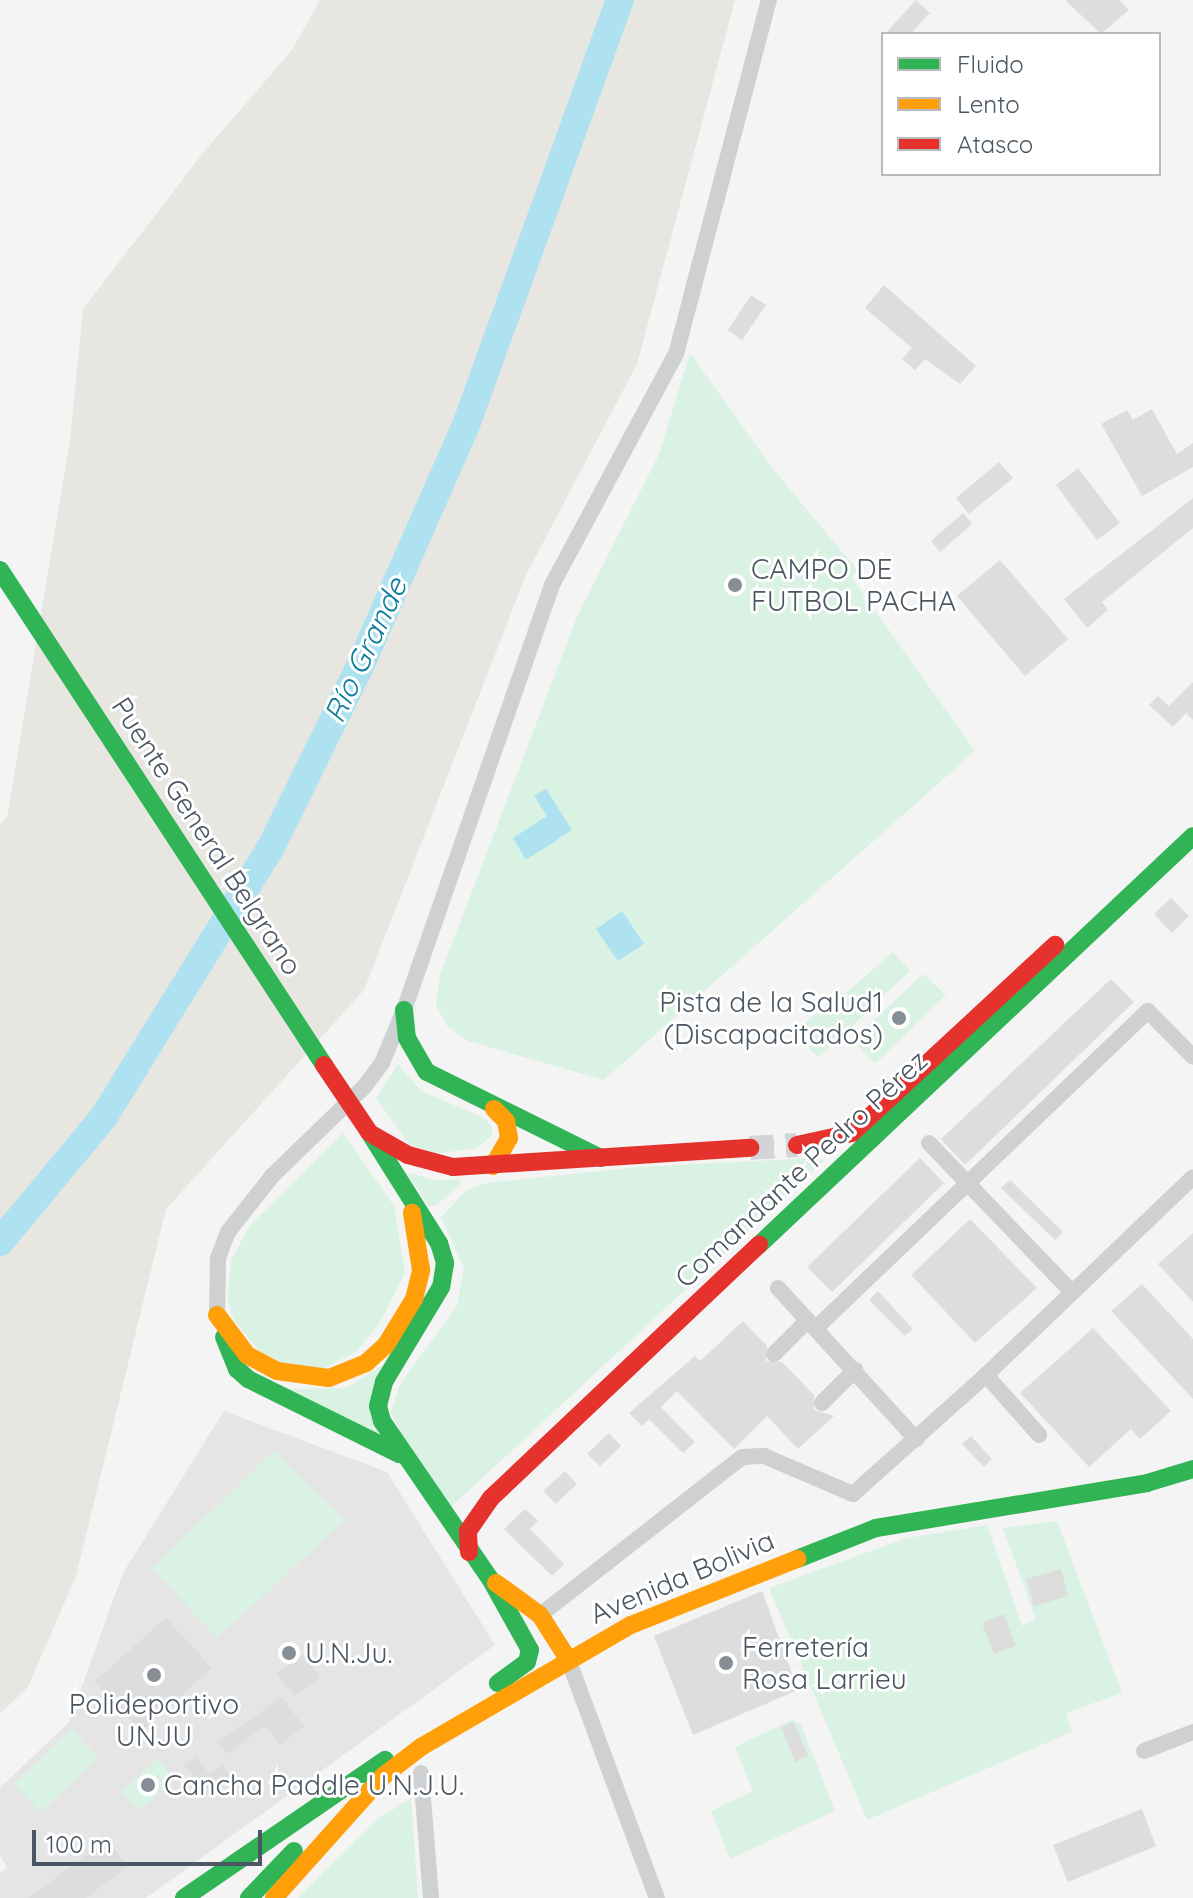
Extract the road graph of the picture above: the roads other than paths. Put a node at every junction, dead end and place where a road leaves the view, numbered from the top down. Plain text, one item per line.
1 (769, 0) edge
2 (0, 570) edge
3 (1193, 835) edge
4 (404, 1010) junction
5 (1192, 1054) edge
6 (494, 1109) junction
7 (369, 1132) junction
8 (929, 1143) dead end
9 (797, 1145) tunnel mouth
10 (750, 1148) tunnel mouth
11 (604, 1160) junction
12 (493, 1166) junction
13 (1193, 1177) edge
14 (969, 1184) junction
15 (405, 1192) junction
16 (778, 1288) dead end
17 (1072, 1292) junction
18 (217, 1315) junction
19 (812, 1324) junction
20 (774, 1354) dead end
21 (855, 1370) junction
22 (986, 1375) junction
23 (822, 1403) dead end
24 (1039, 1435) dead end
25 (916, 1439) junction
26 (403, 1456) junction
27 (1193, 1469) edge
28 (469, 1552) junction
29 (491, 1580) junction
30 (540, 1615) junction
31 (568, 1659) junction
32 (1193, 1732) edge
33 (1144, 1751) dead end
34 (421, 1773) dead end
35 (382, 1777) junction
36 (184, 1898) edge
37 (249, 1898) edge
38 (274, 1898) edge
39 (431, 1898) edge
40 (657, 1898) edge

1 - 4 street
2 - 7 main road, Puente General Belgrano, bridge
3 - 9 main road
3 - 28 main road, Comandante Pedro Pérez
4 - 6 main road
4 - 18 street
5 - 14 street
6 - 11 main road
6 - 12 main road
7 - 12 main road
7 - 15 main road, Puente General Belgrano
8 - 14 street
10 - 11 main road
11 - 12 main road
13 - 17 street
14 - 17 street
14 - 19 street
15 - 18 main road
15 - 26 main road
16 - 19 street
17 - 22 street
18 - 26 main road
19 - 20 street
19 - 21 street
21 - 23 street
21 - 25 street
22 - 24 street
22 - 25 street
25 - 30 street
26 - 28 main road
27 - 31 main road, Avenida Bolivia
28 - 29 main road
29 - 30 main road
29 - 36 main road
30 - 31 main road
31 - 35 main road, Avenida Bolivia
31 - 40 street
32 - 33 street
34 - 39 street
35 - 37 main road
35 - 38 main road, Avenida Bolivia

